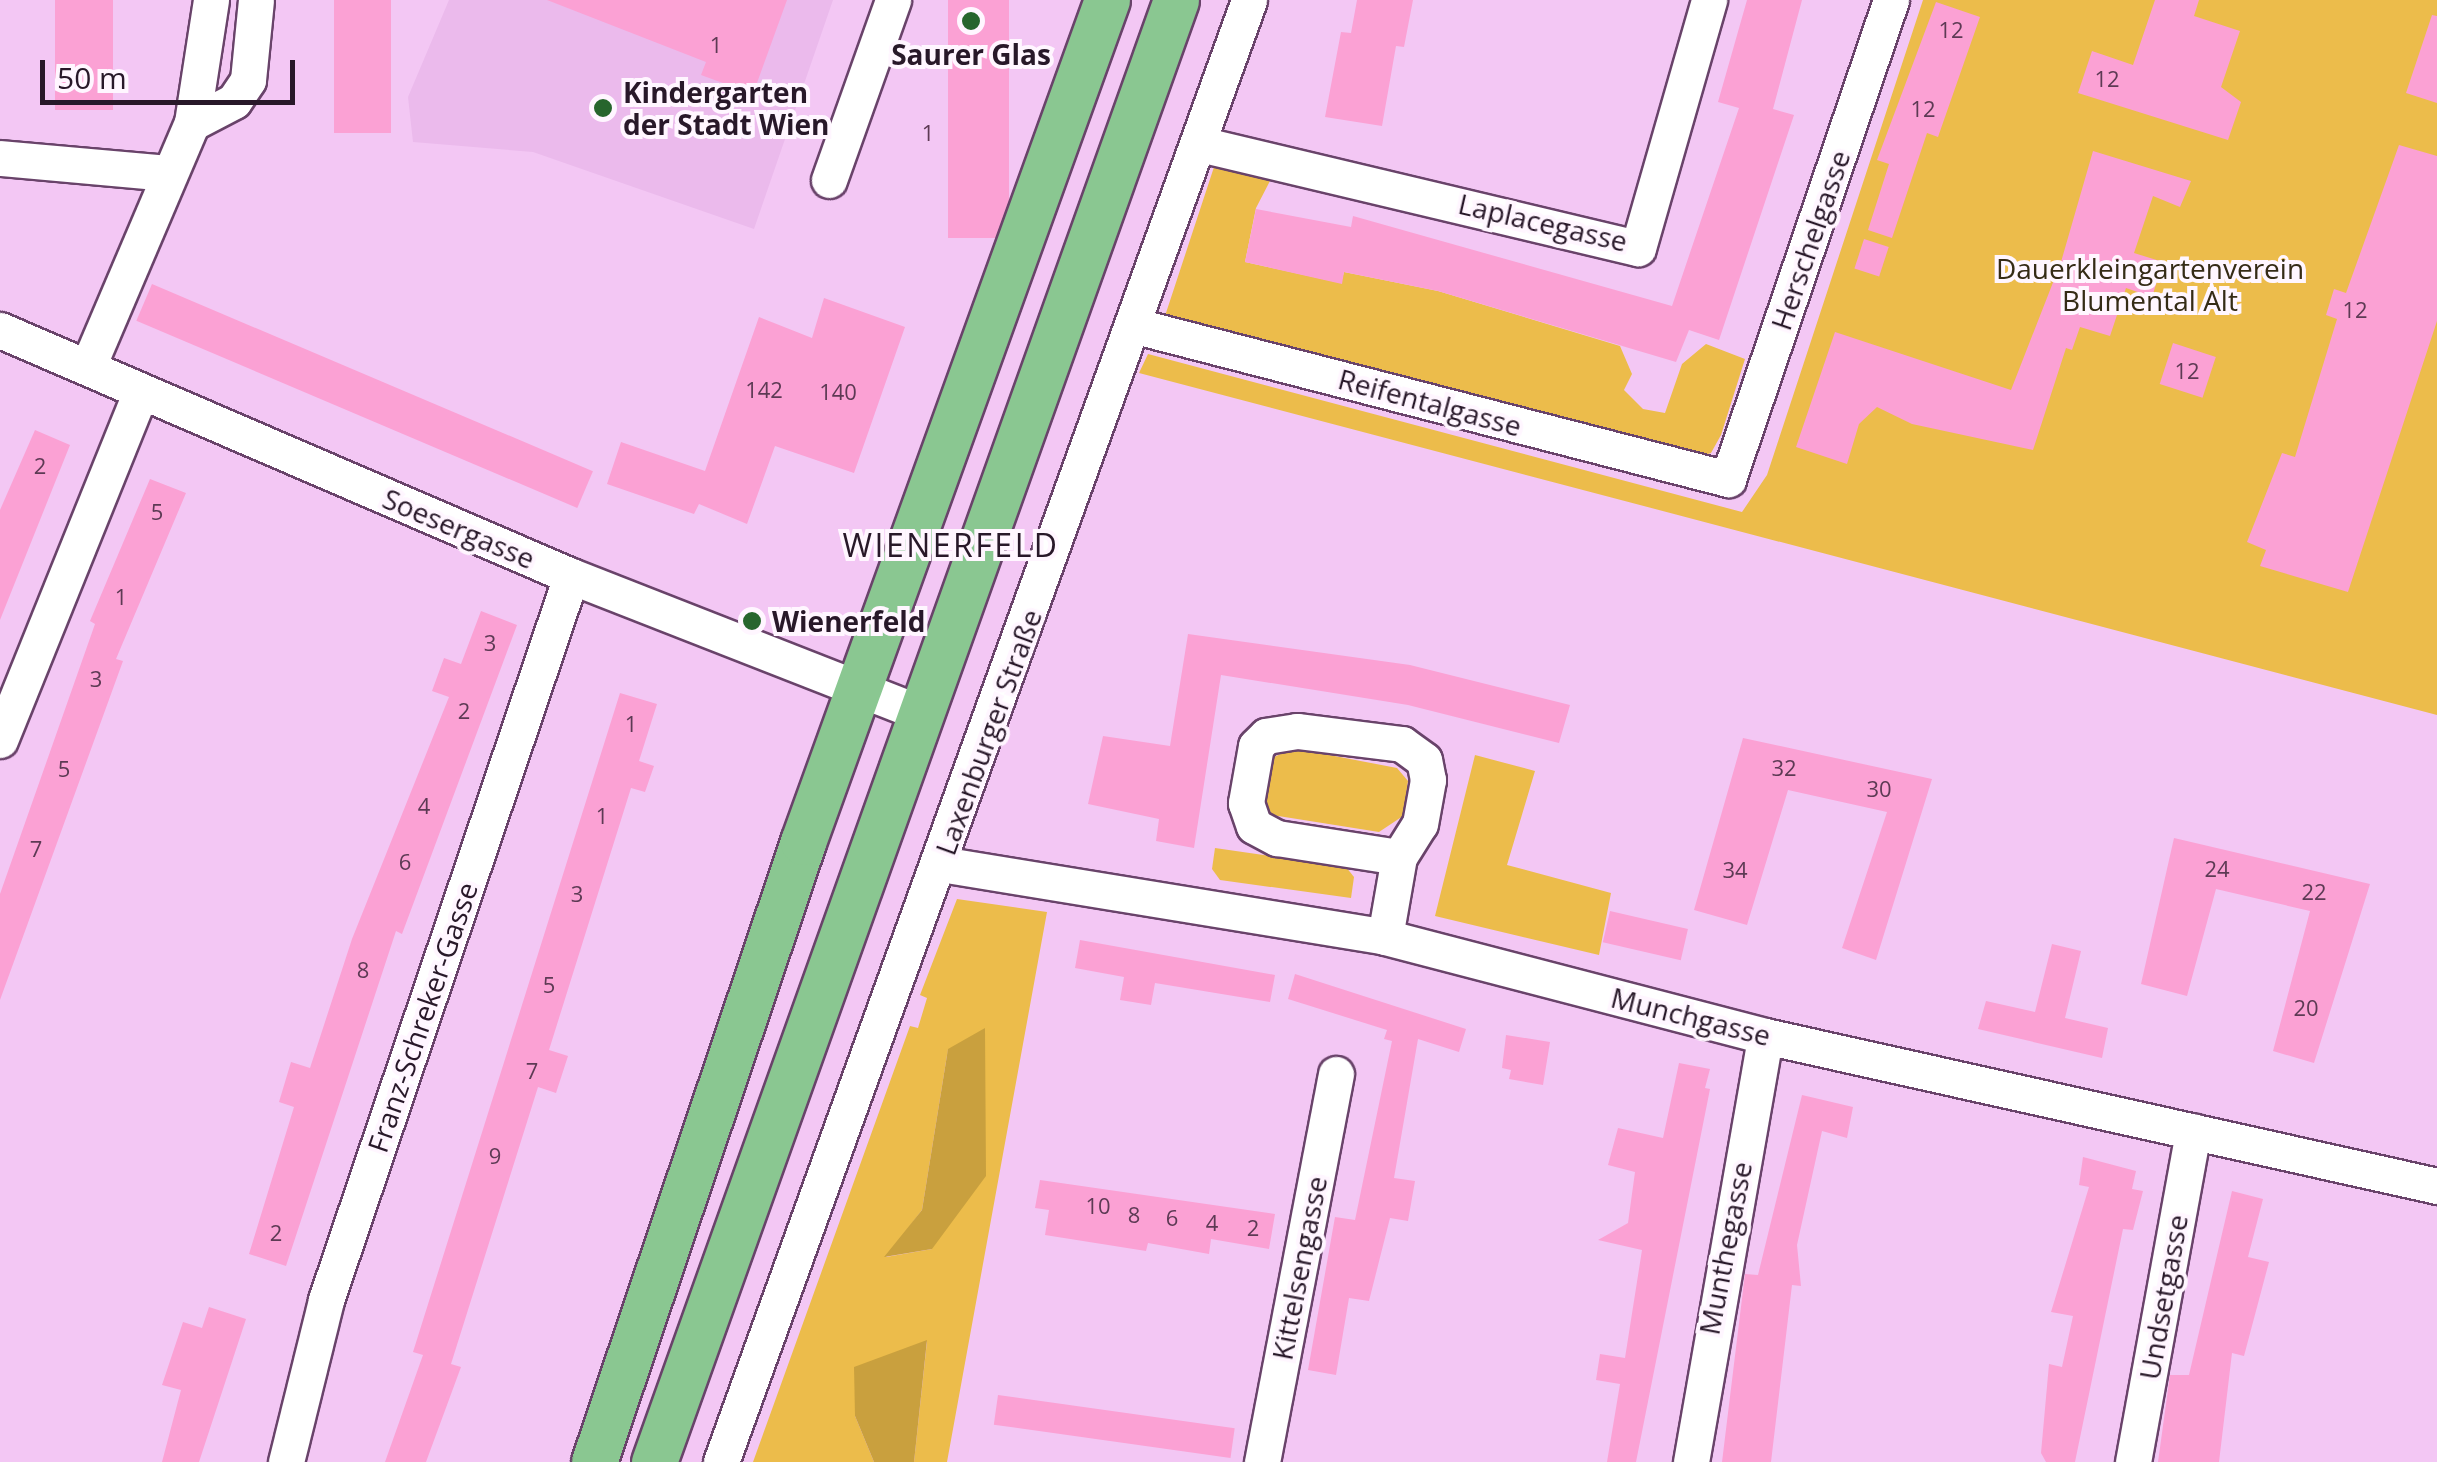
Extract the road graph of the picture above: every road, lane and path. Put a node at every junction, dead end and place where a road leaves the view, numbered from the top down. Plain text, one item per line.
1 (211, 0) edge
2 (256, 0) edge
3 (893, 0) edge
4 (1107, 0) edge
5 (1176, 0) edge
6 (1250, 0) edge
7 (1709, 0) edge
8 (1891, 0) edge
9 (192, 124) junction
10 (1200, 144) junction
11 (0, 158) edge
12 (167, 173) junction
13 (829, 180) dead end
14 (1132, 325) junction
15 (0, 330) edge
16 (89, 364) junction
17 (140, 394) junction
18 (1728, 480) joint
19 (571, 576) junction
20 (858, 688) junction
21 (923, 714) junction
22 (0, 740) edge
23 (1399, 857) junction
24 (941, 864) junction
25 (1385, 937) junction
26 (1765, 1036) junction
27 (1336, 1074) dead end
28 (2193, 1131) junction
29 (2437, 1186) edge
30 (286, 1462) edge
31 (594, 1462) edge
32 (654, 1462) edge
33 (721, 1462) edge
34 (1262, 1462) edge
35 (1691, 1462) edge
36 (2133, 1462) edge

1 - 9 street
2 - 9 street
3 - 13 street
4 - 20 main road
5 - 21 main road
6 - 10 street, Laxenburger Straße
7 - 10 street, Laplacegasse
8 - 18 street, Herschelgasse
9 - 12 street
10 - 14 street, Laxenburger Straße
11 - 12 street
12 - 16 street
14 - 18 street, Reifentalgasse
14 - 24 street, Laxenburger Straße
15 - 16 street, Soesergasse
16 - 17 street, Soesergasse
17 - 19 street, Soesergasse
17 - 22 street
19 - 20 street, Soesergasse
19 - 30 street, Franz-Schreker-Gasse
20 - 21 street, Soesergasse
20 - 31 main road
21 - 32 main road
23 - 23 street
23 - 25 street
24 - 25 street, Munchgasse
24 - 33 street, Laxenburger Straße
25 - 26 street, Munchgasse
26 - 28 street, Munchgasse
26 - 35 street, Munthegasse
27 - 34 street, Kittelsengasse
28 - 29 street, Munchgasse
28 - 36 street, Undsetgasse

